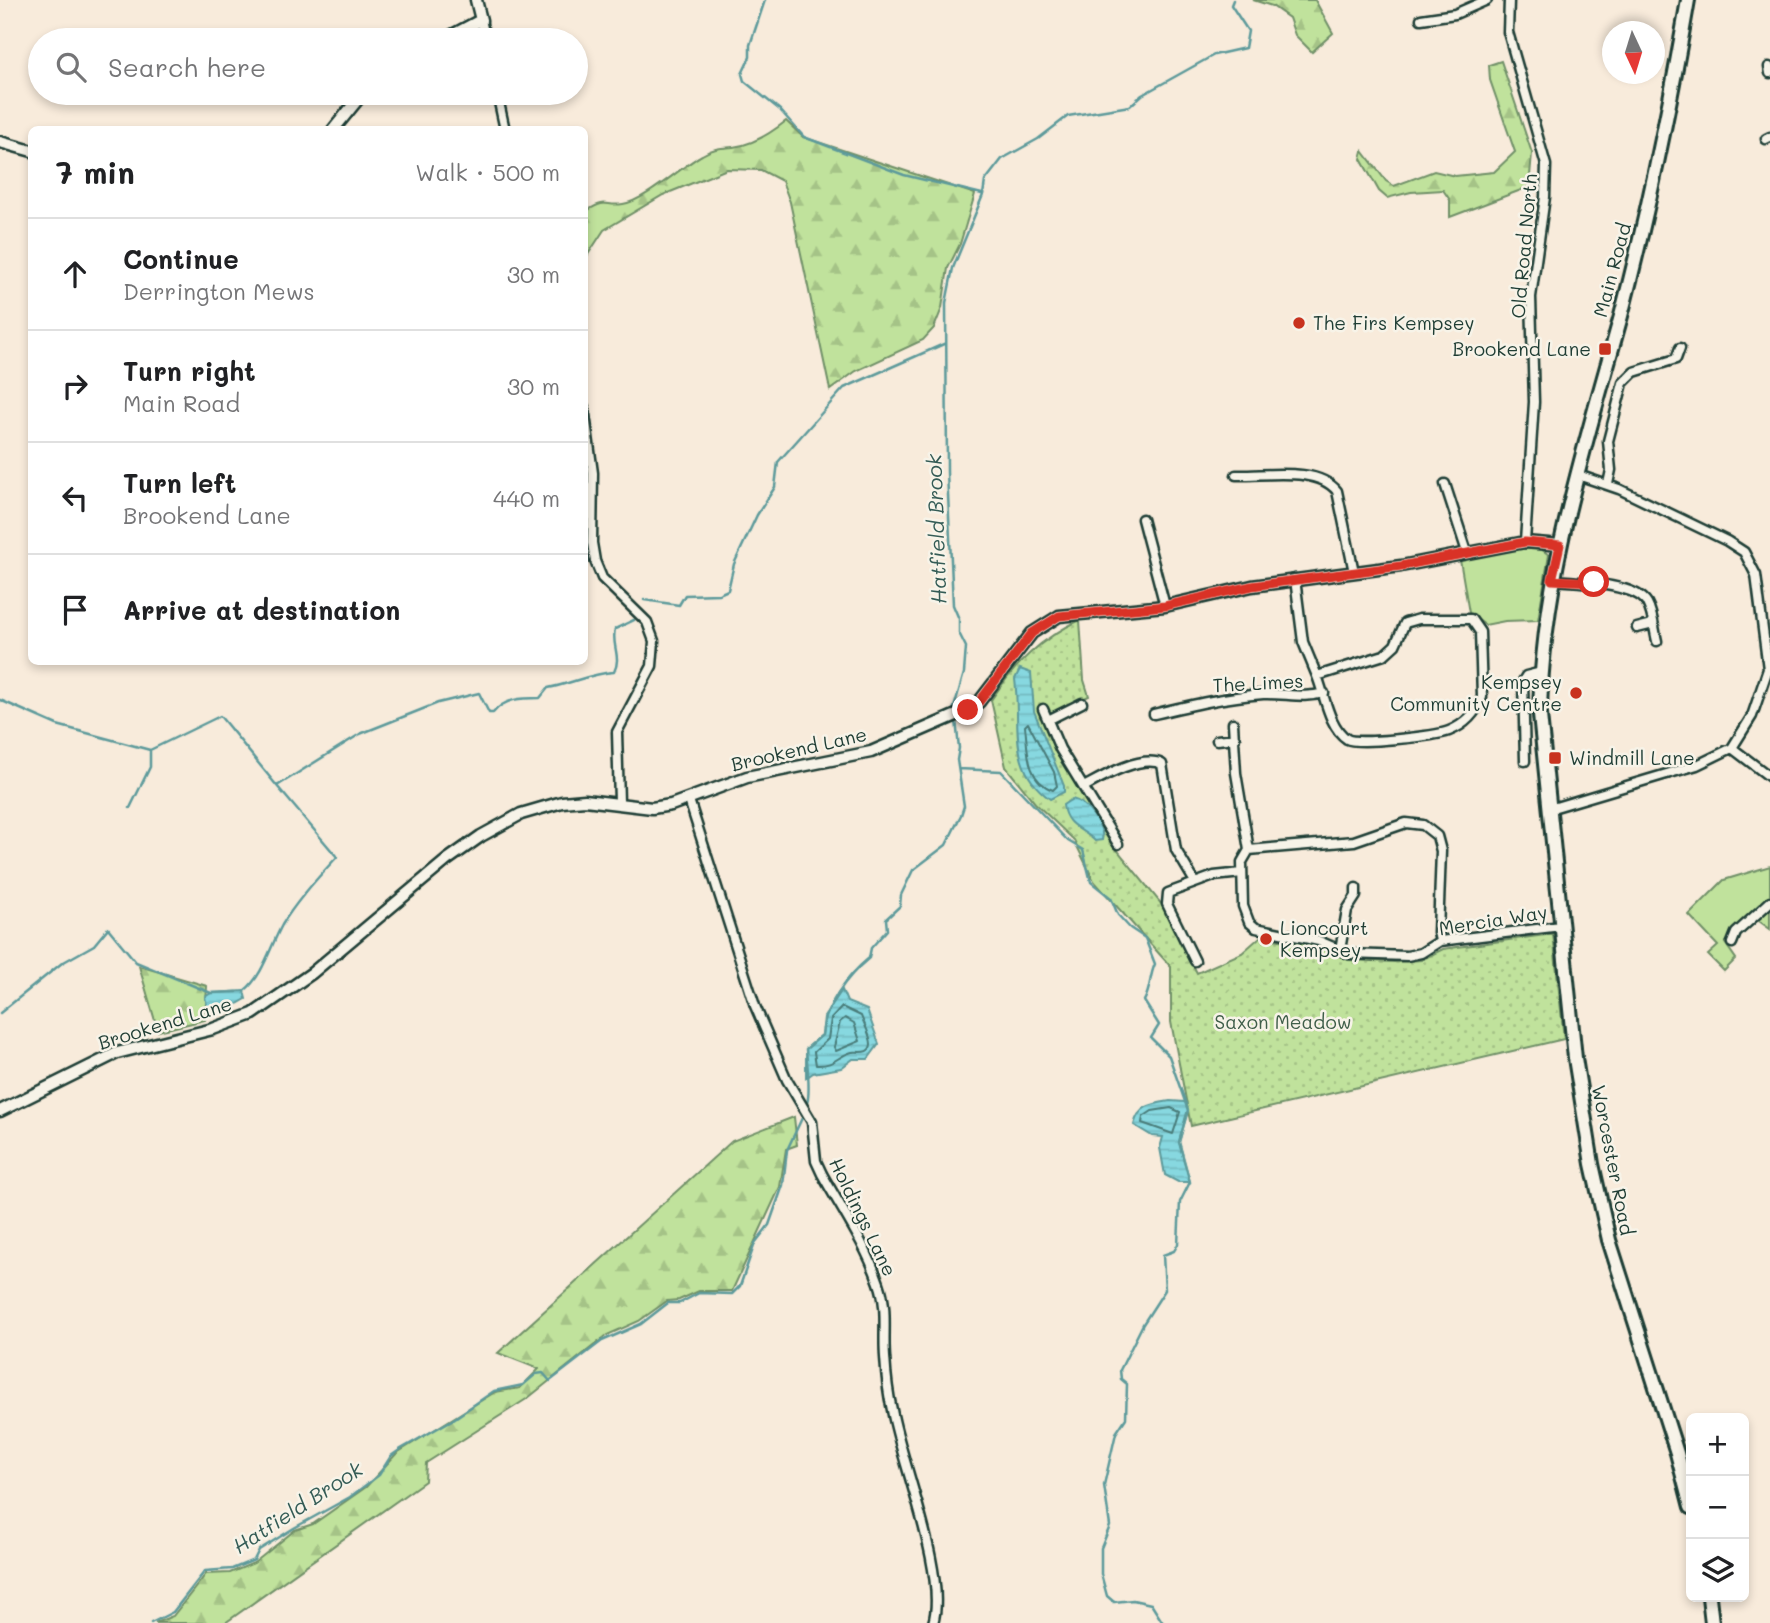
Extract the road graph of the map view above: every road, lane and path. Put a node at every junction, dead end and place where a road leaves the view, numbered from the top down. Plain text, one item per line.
1 (476, 0) edge
2 (1487, 0) edge
3 (1509, 0) edge
4 (1688, 0) edge
5 (1421, 19) dead end
6 (481, 20) junction
7 (466, 28) edge
8 (483, 28) edge
9 (353, 105) edge
10 (500, 105) edge
11 (336, 126) edge
12 (504, 126) edge
13 (0, 142) edge
14 (28, 150) edge
15 (1680, 348) dead end
16 (588, 436) edge
17 (1236, 475) dead end
18 (1578, 475) junction
19 (1446, 484) dead end
20 (1608, 484) junction
21 (1142, 519) dead end
22 (1525, 542) junction
23 (1560, 545) junction
24 (1467, 552) junction
25 (1353, 572) junction
26 (1295, 579) junction
27 (1552, 580) junction
28 (1165, 606) junction
29 (1653, 624) junction
30 (1637, 628) dead end
31 (1657, 641) dead end
32 (1542, 672) junction
33 (1317, 676) junction
34 (1324, 693) junction
35 (1082, 703) dead end
36 (1043, 709) dead end
37 (1154, 714) dead end
38 (1048, 720) junction
39 (1233, 723) dead end
40 (1235, 738) junction
41 (1217, 740) dead end
42 (1732, 748) junction
43 (1525, 761) dead end
44 (1770, 776) edge
45 (1084, 787) junction
46 (689, 800) junction
47 (619, 802) junction
48 (1549, 809) junction
49 (1118, 844) dead end
50 (1249, 850) junction
51 (1242, 873) junction
52 (1195, 882) junction
53 (1356, 888) dead end
54 (1770, 902) edge
55 (1561, 926) junction
56 (1440, 941) junction
57 (1732, 943) dead end
58 (1340, 950) junction
59 (1195, 961) dead end
60 (0, 1111) edge
61 (1686, 1488) edge
62 (1710, 1602) edge
63 (933, 1623) edge
64 (1712, 1623) edge

1 - 6 street
2 - 5 street
3 - 22 street, Old Road North
4 - 18 main road, Main Road
6 - 7 street
6 - 8 street
9 - 11 street
10 - 12 street
13 - 14 street
15 - 20 street
16 - 47 street
17 - 25 street
18 - 20 street
18 - 23 main road, Main Road
19 - 24 street
20 - 42 street
21 - 28 street
22 - 23 street, Brookend Lane
22 - 24 street, Brookend Lane
23 - 27 main road, Main Road
24 - 25 street, Brookend Lane
25 - 26 street, Brookend Lane
26 - 28 street, Brookend Lane
26 - 33 street, The Limes
27 - 29 street
27 - 32 main road, Main Road
28 - 46 street, Brookend Lane
29 - 30 street
29 - 31 street
32 - 43 street
32 - 48 main road, Main Road
33 - 34 street, The Limes
33 - 34 street, The Limes
34 - 37 street, The Limes
35 - 38 street
36 - 38 street
38 - 45 street
39 - 40 street, Mercia Way
40 - 41 street
40 - 50 street, Mercia Way
42 - 44 street
42 - 48 street
45 - 49 street
45 - 52 street
46 - 47 street, Brookend Lane
46 - 63 street, Holdings Lane
47 - 60 street, Brookend Lane
48 - 55 main road, Worcester Road
50 - 51 street, Mercia Way
50 - 56 street
51 - 52 street
51 - 58 street, Mercia Way
52 - 59 street
53 - 58 street
54 - 57 street
55 - 56 street, Mercia Way
55 - 61 main road, Worcester Road
56 - 58 street, Mercia Way
62 - 64 main road

